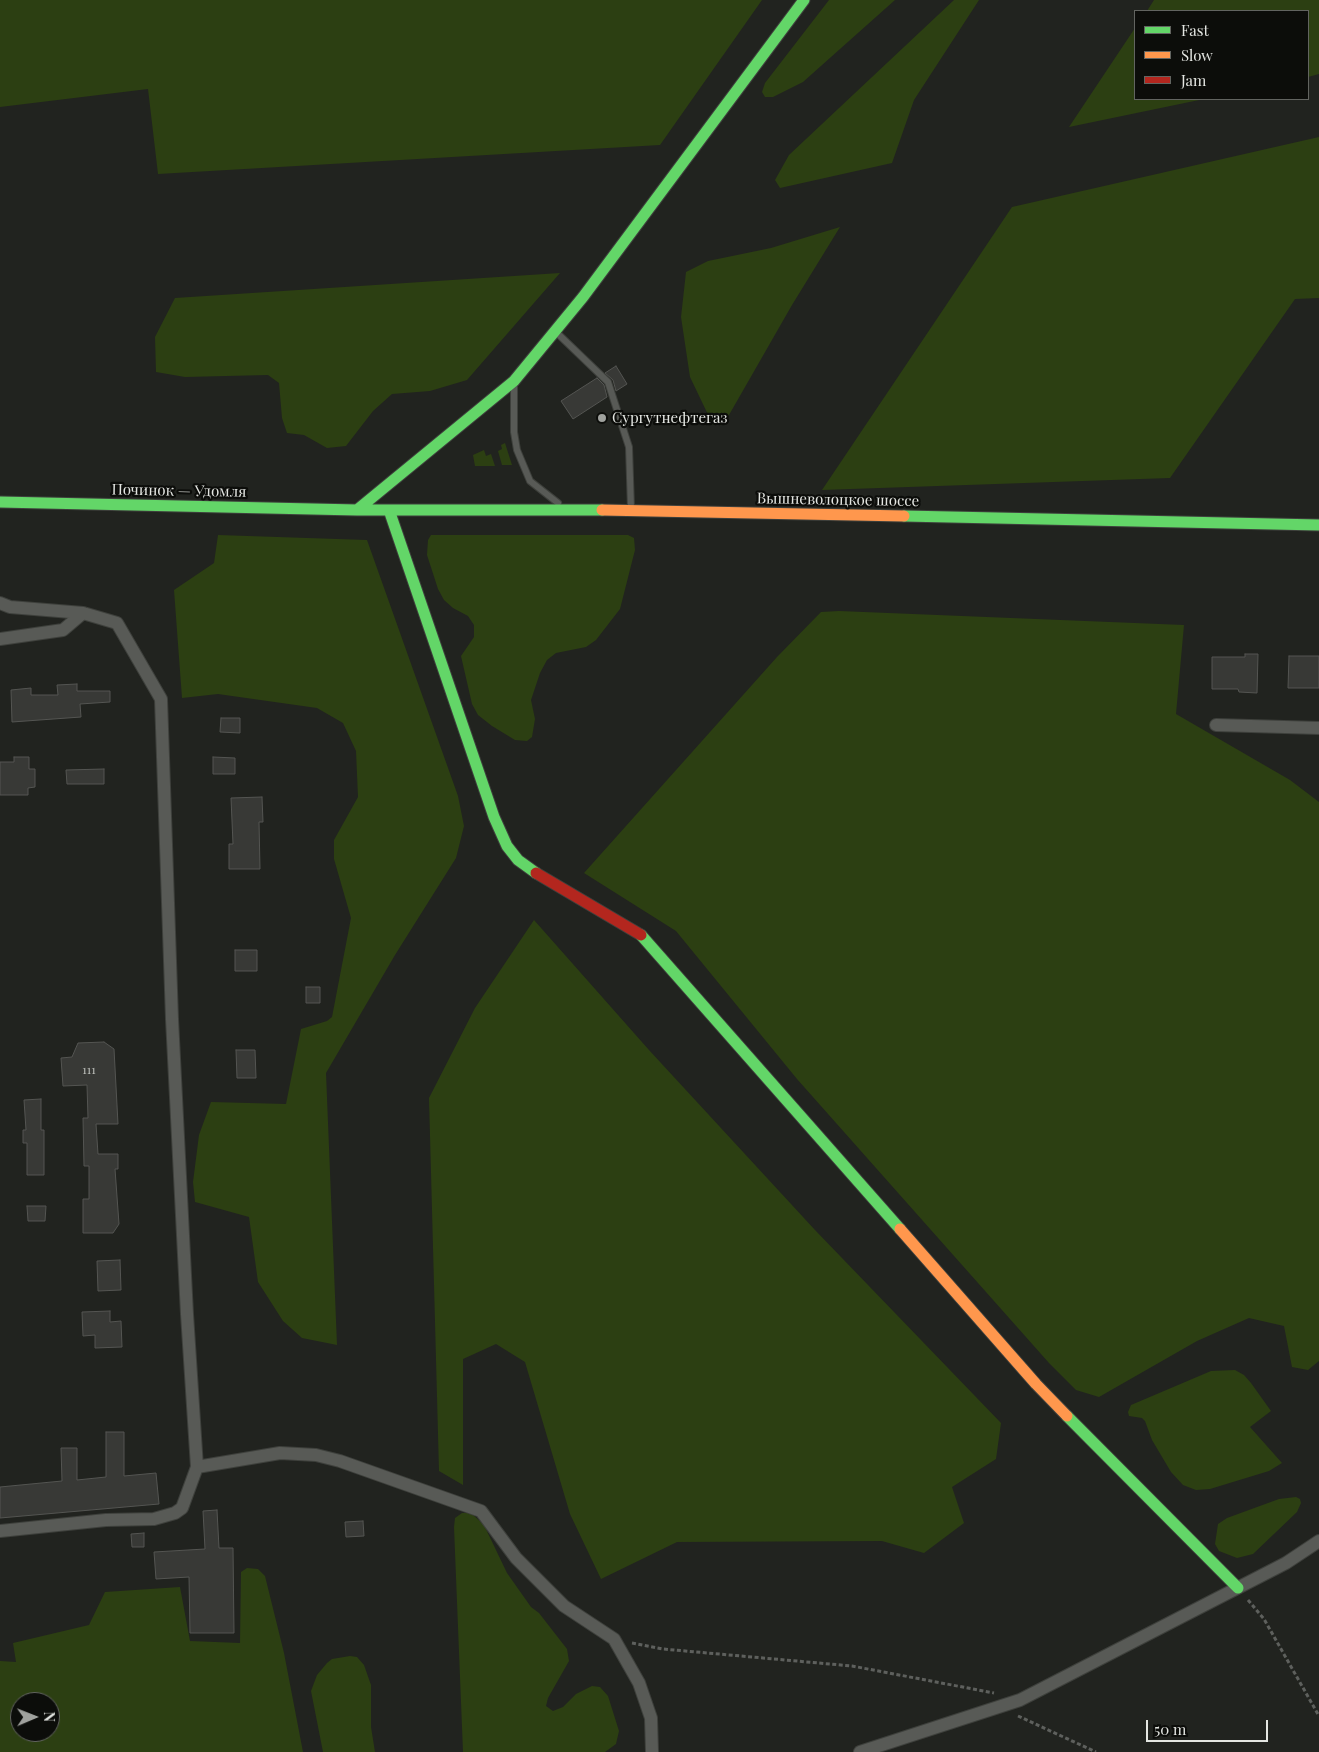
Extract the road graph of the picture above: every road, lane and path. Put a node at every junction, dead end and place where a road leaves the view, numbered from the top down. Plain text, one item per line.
1 (804, 0) edge
2 (555, 331) junction
3 (514, 381) junction
4 (0, 502) edge
5 (565, 509) junction
6 (357, 510) junction
7 (389, 510) junction
8 (631, 510) junction
9 (1319, 525) edge
10 (0, 603) edge
11 (83, 613) junction
12 (0, 640) edge
13 (1216, 725) dead end
14 (1319, 728) edge
15 (197, 1467) junction
16 (0, 1531) edge
17 (1319, 1541) edge
18 (1238, 1588) junction
19 (614, 1639) junction
20 (996, 1693) dead end
21 (998, 1707) junction
22 (1319, 1716) edge
23 (652, 1752) edge
24 (860, 1752) edge
25 (1096, 1752) edge

1 - 2 main road
2 - 3 main road
2 - 8 lane
3 - 5 lane
3 - 6 main road
4 - 6 main road, Починок — Удомля
5 - 7 main road, Вышневолоцкое шоссе
5 - 8 main road, Вышневолоцкое шоссе
6 - 7 main road, Вышневолоцкое шоссе
7 - 18 main road
8 - 9 main road, Вышневолоцкое шоссе
10 - 11 street
11 - 12 street
11 - 15 street
13 - 14 street
15 - 16 street
15 - 19 street
17 - 18 street
18 - 21 street
18 - 22 path
19 - 20 path
19 - 23 street
21 - 24 street
21 - 25 path

